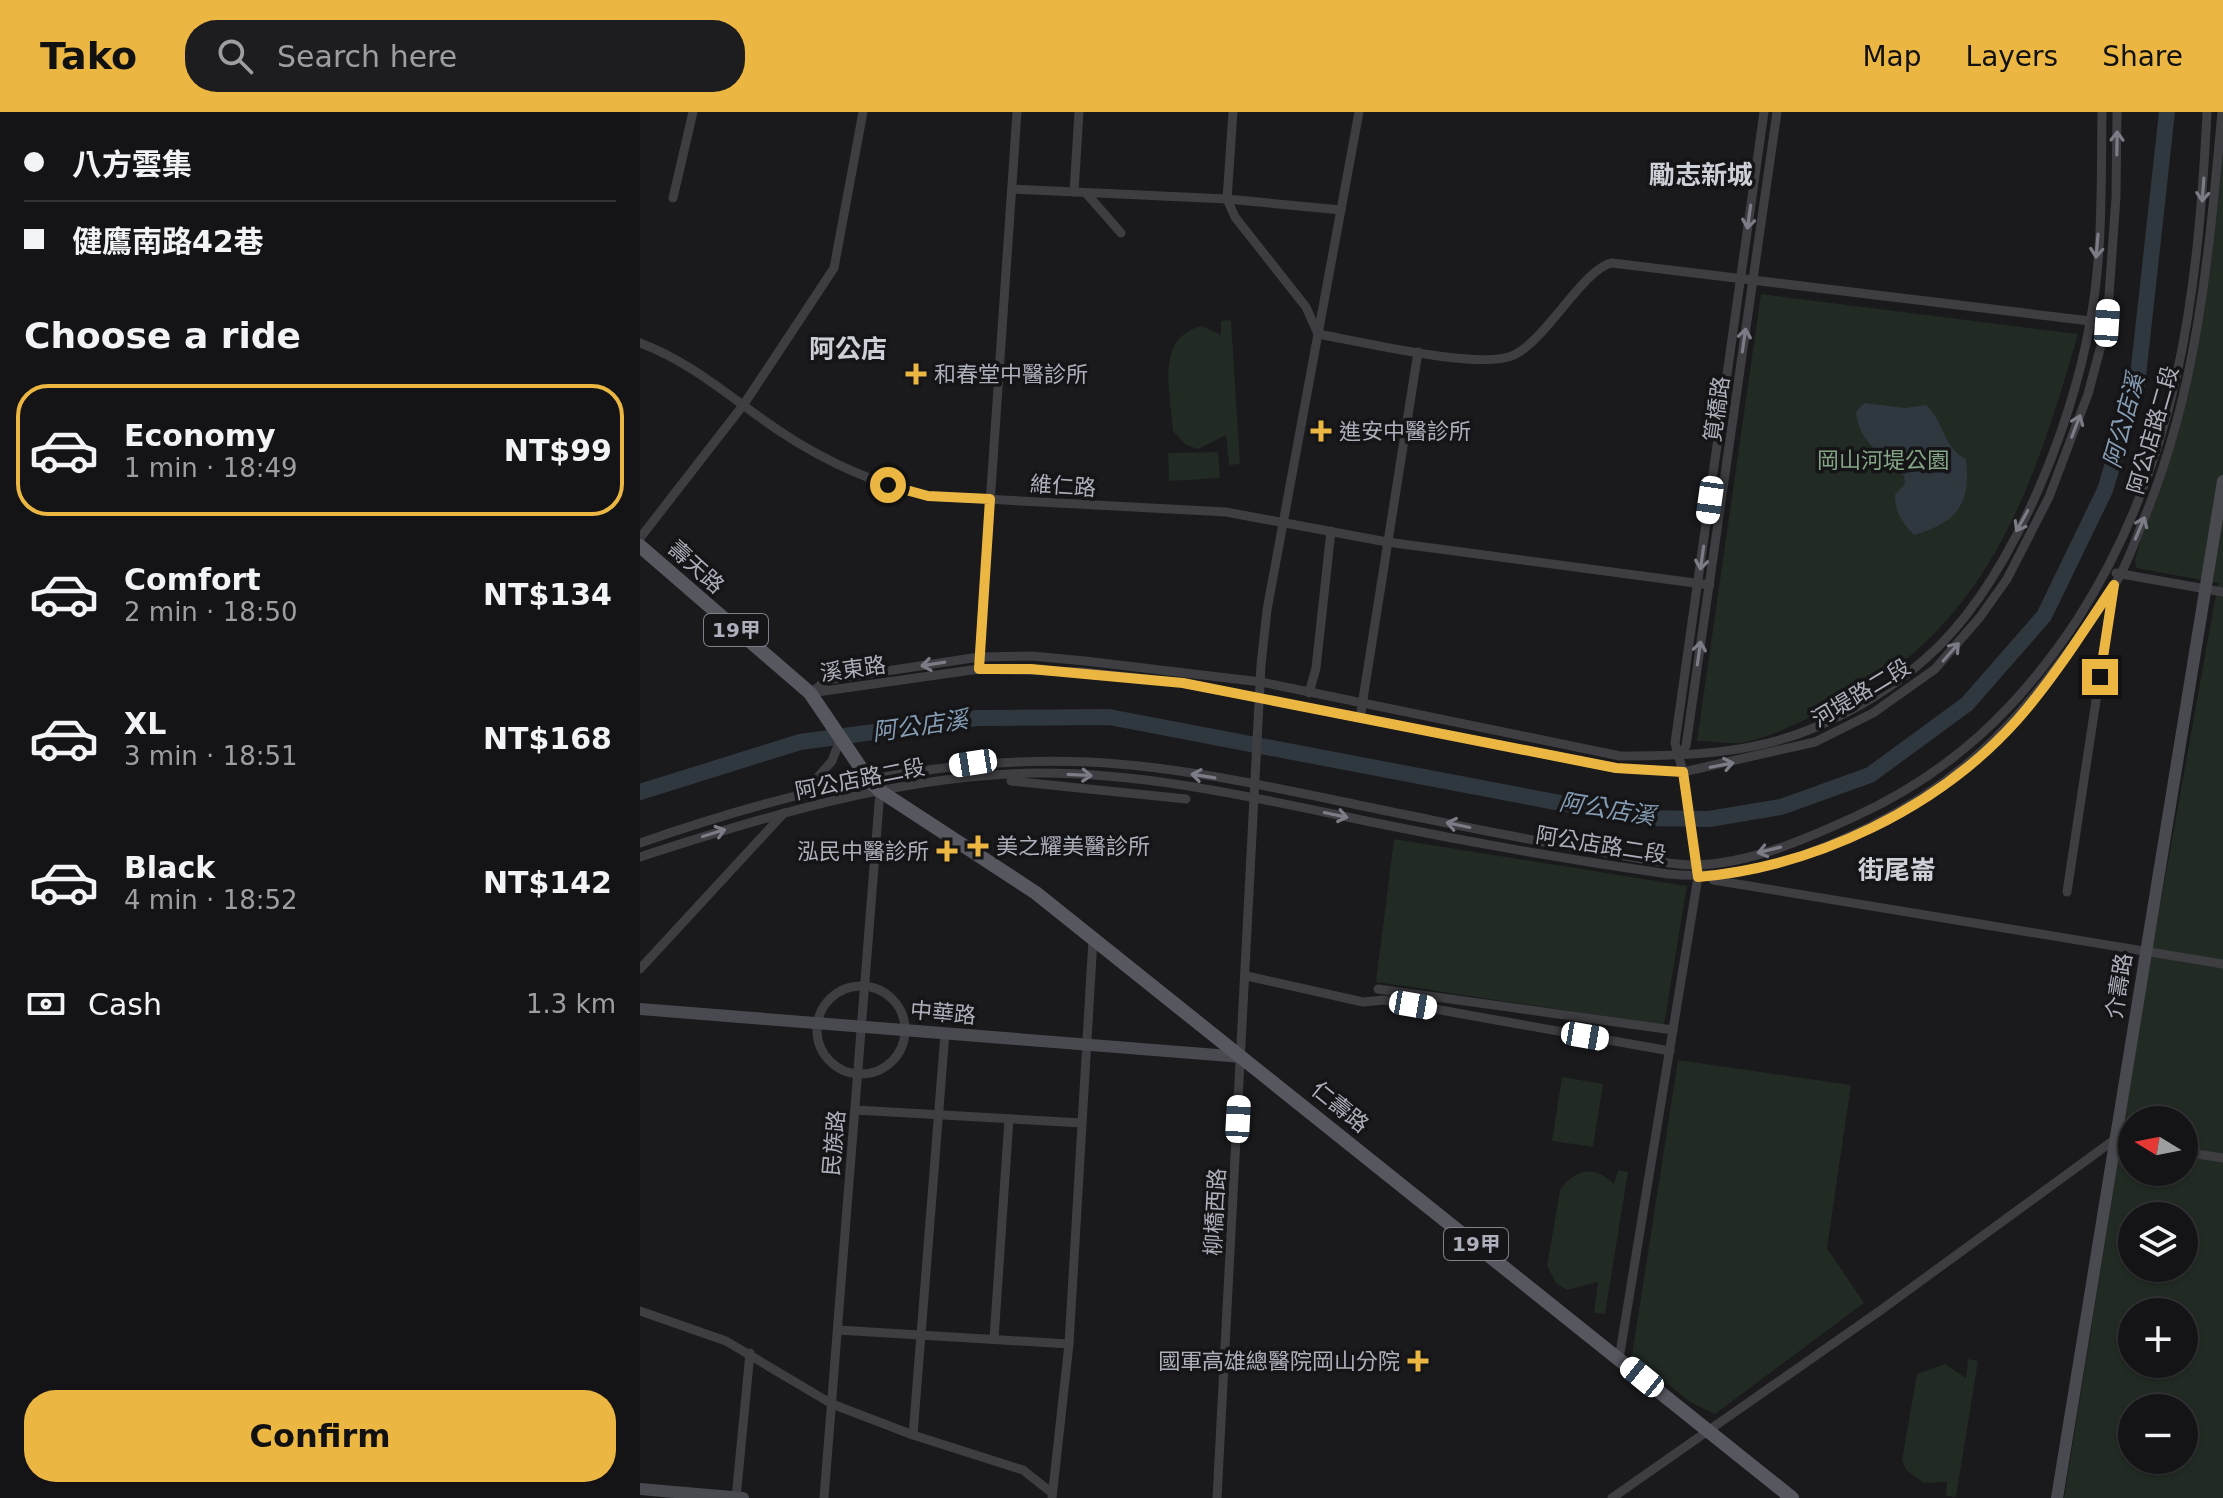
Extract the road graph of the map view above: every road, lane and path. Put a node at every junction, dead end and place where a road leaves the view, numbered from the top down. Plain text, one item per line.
1 (693, 112) edge
2 (863, 112) edge
3 (1017, 112) edge
4 (1079, 112) edge
5 (1233, 112) edge
6 (1359, 112) edge
7 (1764, 112) edge
8 (1777, 112) edge
9 (2102, 112) edge
10 (2117, 112) edge
11 (2207, 112) edge
12 (2222, 112) edge
13 (1757, 163) junction
14 (1770, 165) junction
15 (1012, 189) junction
16 (1074, 192) junction
17 (1086, 193) junction
18 (673, 198) dead end
19 (1227, 199) junction
20 (1341, 210) junction
21 (1121, 233) dead end
22 (1741, 278) junction
23 (1753, 280) junction
24 (2091, 321) junction
25 (2107, 323) junction
26 (1318, 334) junction
27 (640, 343) edge
28 (1418, 352) junction
29 (1725, 390) junction
30 (1737, 391) junction
31 (744, 404) junction
32 (2223, 481) edge
33 (990, 499) junction
34 (1283, 521) junction
35 (1331, 531) junction
36 (640, 538) edge
37 (1387, 542) junction
38 (640, 546) edge
39 (2109, 570) junction
40 (2120, 575) junction
41 (1698, 583) junction
42 (1710, 585) junction
43 (2114, 585) junction
44 (2206, 589) junction
45 (2223, 592) edge
46 (979, 657) junction
47 (979, 669) junction
48 (1261, 682) junction
49 (810, 693) junction
50 (1309, 693) junction
51 (1260, 697) junction
52 (1363, 706) junction
53 (1360, 718) junction
54 (841, 737) junction
55 (1680, 756) junction
56 (1683, 772) junction
57 (1256, 779) junction
58 (869, 780) junction
59 (1011, 781) dead end
60 (880, 791) junction
61 (803, 793) junction
62 (1900, 796) junction
63 (1256, 798) junction
64 (1186, 799) dead end
65 (787, 811) junction
66 (1900, 811) junction
67 (1399, 813) junction
68 (1396, 827) junction
69 (1485, 831) junction
70 (671, 832) junction
71 (640, 843) edge
72 (1482, 844) junction
73 (675, 845) junction
74 (640, 857) edge
75 (1697, 865) junction
76 (1698, 877) junction
77 (2067, 892) dead end
78 (1093, 939) junction
79 (2145, 951) junction
80 (2223, 964) edge
81 (640, 969) edge
82 (1247, 976) junction
83 (865, 986) junction
84 (1378, 989) dead end
85 (640, 1009) edge
86 (1532, 1011) junction
87 (818, 1023) junction
88 (1529, 1026) junction
89 (862, 1027) junction
90 (906, 1030) junction
91 (1673, 1030) junction
92 (945, 1033) junction
93 (1087, 1045) junction
94 (1670, 1051) junction
95 (1242, 1057) junction
96 (858, 1074) junction
97 (855, 1110) junction
98 (938, 1115) junction
99 (1009, 1119) junction
100 (1082, 1123) junction
101 (2114, 1140) junction
102 (2118, 1141) edge
103 (2198, 1154) edge
104 (2223, 1158) edge
105 (640, 1311) edge
106 (838, 1330) junction
107 (921, 1335) junction
108 (994, 1339) junction
109 (1069, 1344) junction
110 (750, 1353) junction
111 (1619, 1359) junction
112 (832, 1404) junction
113 (1710, 1431) junction
114 (913, 1435) junction
115 (648, 1493) edge
116 (1052, 1496) edge
117 (736, 1498) edge
118 (743, 1498) edge
119 (824, 1498) edge
120 (1217, 1498) edge
121 (1612, 1498) edge
122 (1792, 1498) edge
123 (2057, 1498) edge

1 - 18 street
2 - 31 street
3 - 15 street
4 - 16 street
5 - 19 street
6 - 20 street, 柳橋西路
7 - 13 street, 筧橋路
8 - 14 street, 筧橋路
9 -> 24 street, 河堤路二段
25 -> 10 street, 河堤路二段
11 -> 39 street, 阿公店路二段
40 -> 12 street, 阿公店路二段
13 - 14 street
13 -> 22 street, 筧橋路
14 - 23 street, 筧橋路
15 - 16 street
15 - 33 street
16 - 17 street
17 - 19 street
17 - 21 street
19 - 20 street
19 - 26 street
20 - 26 street, 柳橋西路
22 - 23 street
22 - 28 street
22 - 29 street, 筧橋路
23 - 24 street
30 -> 23 street, 筧橋路
24 - 25 street
24 -> 55 street, 河堤路二段
56 -> 25 street, 河堤路二段
26 - 28 street
26 - 34 street, 柳橋西路
27 - 31 street, 維仁路
28 - 37 street
29 - 30 street
29 -> 41 street, 筧橋路
30 - 42 street, 筧橋路
31 - 33 street, 維仁路
31 - 36 street
32 - 44 main road, 介壽路
33 - 34 street, 維仁路
33 - 46 street
34 - 35 street, 維仁路
34 - 48 street, 柳橋西路
35 - 37 street, 維仁路
35 - 50 street
37 - 41 street, 維仁路
37 - 52 street
38 - 49 main road, 壽天路 / 19甲
39 - 40 street
39 - 62 street, 阿公店路二段
40 - 43 street, 阿公店路二段
40 - 44 street
41 - 42 street, 維仁路
41 - 55 street, 筧橋路
55 -> 42 street, 筧橋路
43 - 66 street, 阿公店路二段
43 - 77 street
44 - 45 street
44 - 79 main road, 介壽路
46 - 47 street
46 - 48 street, 溪東路
46 -> 49 street, 溪東路
47 - 49 street, 溪東路
47 - 51 street, 溪東路
48 - 50 street, 河堤路二段
48 - 51 street, 柳橋西路
49 - 54 main road, 壽天路 / 19甲
50 - 52 street, 河堤路二段
51 - 53 street, 河堤路二段
51 - 57 street, 柳橋西路
52 - 53 street
52 - 55 street, 河堤路二段
53 - 56 street, 河堤路二段
54 - 58 main road, 仁壽路 / 19甲
54 - 61 street
55 - 56 street, 筧橋路
56 - 75 street, 筧橋路
57 -> 58 street, 阿公店路二段
57 - 63 street, 柳橋西路
57 - 67 street, 阿公店路二段
58 - 60 main road, 仁壽路 / 19甲
58 - 61 street, 阿公店路二段
59 - 64 street
60 -> 63 street, 阿公店路二段
60 - 65 street, 阿公店路二段
60 - 78 main road, 仁壽路 / 19甲
60 - 83 street, 民族路
61 - 65 street
61 - 70 street, 阿公店路二段
62 - 66 street
62 -> 75 street, 阿公店路二段
63 -> 68 street, 阿公店路二段
63 - 82 street, 柳橋西路
73 -> 65 street, 阿公店路二段
65 - 81 street
66 - 76 street, 阿公店路二段
67 - 68 street
69 -> 67 street, 阿公店路二段
68 - 72 street, 阿公店路二段
69 - 72 street
69 - 75 street, 阿公店路二段
70 - 71 street, 阿公店路二段
70 - 73 street
72 - 76 street, 阿公店路二段
73 - 74 street, 阿公店路二段
75 - 76 street, 筧橋路
76 - 79 street
76 - 91 street, 筧橋路
78 - 93 street
78 - 95 main road, 仁壽路 / 19甲
79 - 80 street
79 - 101 main road, 介壽路
82 - 88 street
82 - 95 street, 柳橋西路
83 - 87 street
83 - 89 street, 民族路
83 - 90 street
84 - 86 street
85 - 87 main road, 中華路
86 - 88 street
86 - 91 street
87 - 89 main road, 中華路
87 - 96 street
88 - 94 street
89 - 90 main road, 中華路
89 - 96 street, 民族路
90 - 92 main road, 中華路
90 - 96 street
91 - 94 street, 筧橋路
92 - 93 main road, 中華路
92 - 98 street
93 - 95 main road, 中華路
93 - 100 street
94 - 111 street, 筧橋路
95 - 111 main road, 仁壽路 / 19甲
95 - 120 street, 柳橋西路
96 - 97 street, 民族路
97 - 98 street
97 - 106 street, 民族路
98 - 99 street
98 - 107 street
99 - 100 street
99 - 108 street
100 - 109 street
101 - 102 street
101 - 113 street
101 - 123 main road, 介壽路
103 - 104 street
105 - 110 street
106 - 107 street
106 - 112 street, 民族路
107 - 108 street
107 - 114 street
108 - 109 street
109 - 116 street
110 - 112 street
110 - 117 street
111 - 113 main road, 仁壽路 / 19甲
112 - 114 street
112 - 119 street, 民族路
113 - 121 street
113 - 122 main road, 仁壽路 / 19甲
114 - 116 street
115 - 117 main road
117 - 118 main road

